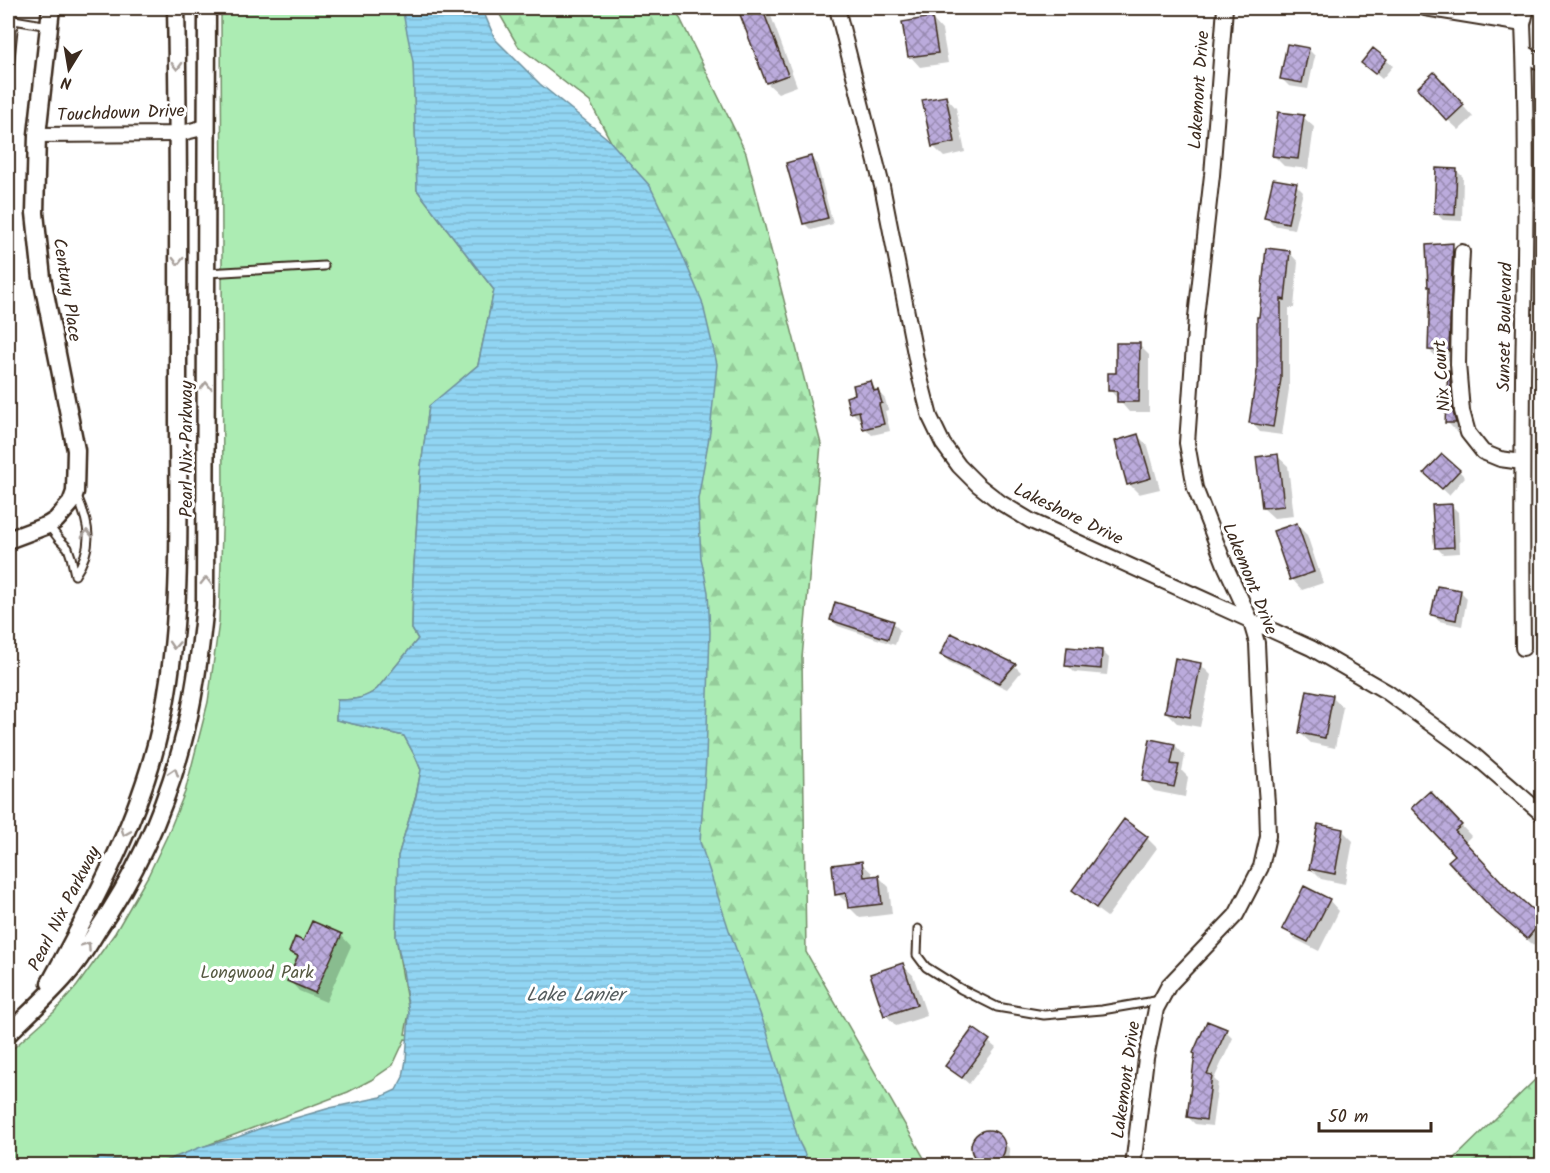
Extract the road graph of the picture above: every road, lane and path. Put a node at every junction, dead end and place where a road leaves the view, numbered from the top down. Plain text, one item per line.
1 (51, 8) edge
2 (176, 8) edge
3 (207, 8) edge
4 (837, 8) edge
5 (1225, 8) edge
6 (1425, 8) edge
7 (1527, 8) edge
8 (11, 20) edge
9 (1523, 24) junction
10 (49, 26) junction
11 (1524, 52) junction
12 (1542, 64) edge
13 (8, 78) edge
14 (206, 127) junction
15 (178, 134) junction
16 (37, 135) junction
17 (1462, 252) dead end
18 (324, 266) dead end
19 (207, 273) junction
20 (1522, 462) junction
21 (75, 492) junction
22 (48, 525) junction
23 (8, 540) edge
24 (1250, 619) junction
25 (1523, 648) dead end
26 (1542, 814) edge
27 (918, 929) dead end
28 (1161, 1000) junction
29 (36, 1007) junction
30 (8, 1034) edge
31 (1133, 1166) edge

1 - 10 street, Century Place
2 -> 15 street, Pearl Nix Parkway
3 - 14 street, Pearl Nix Parkway
4 - 24 street, Lakeshore Drive
5 - 24 street, Lakemont Drive
6 - 9 street
7 - 9 street, Sunset Boulevard
8 - 10 lane
8 - 13 lane
9 - 11 street, Sunset Boulevard
10 - 16 street, Century Place
11 - 12 street
11 - 20 street, Sunset Boulevard
14 - 15 street, Touchdown Drive
14 - 19 street, Pearl Nix Parkway
15 - 16 street, Touchdown Drive
15 -> 29 street, Pearl Nix Parkway
16 - 21 street, Century Place
17 - 20 street, Nix Court
18 - 19 lane
29 -> 19 street, Pearl Nix Parkway
20 - 25 street, Sunset Boulevard
21 - 22 street
22 -> 21 lane
22 - 23 street
24 - 26 street, Lakeshore Drive
24 - 28 street, Lakemont Drive
27 - 28 lane
28 - 31 street, Lakemont Drive
29 - 30 street

